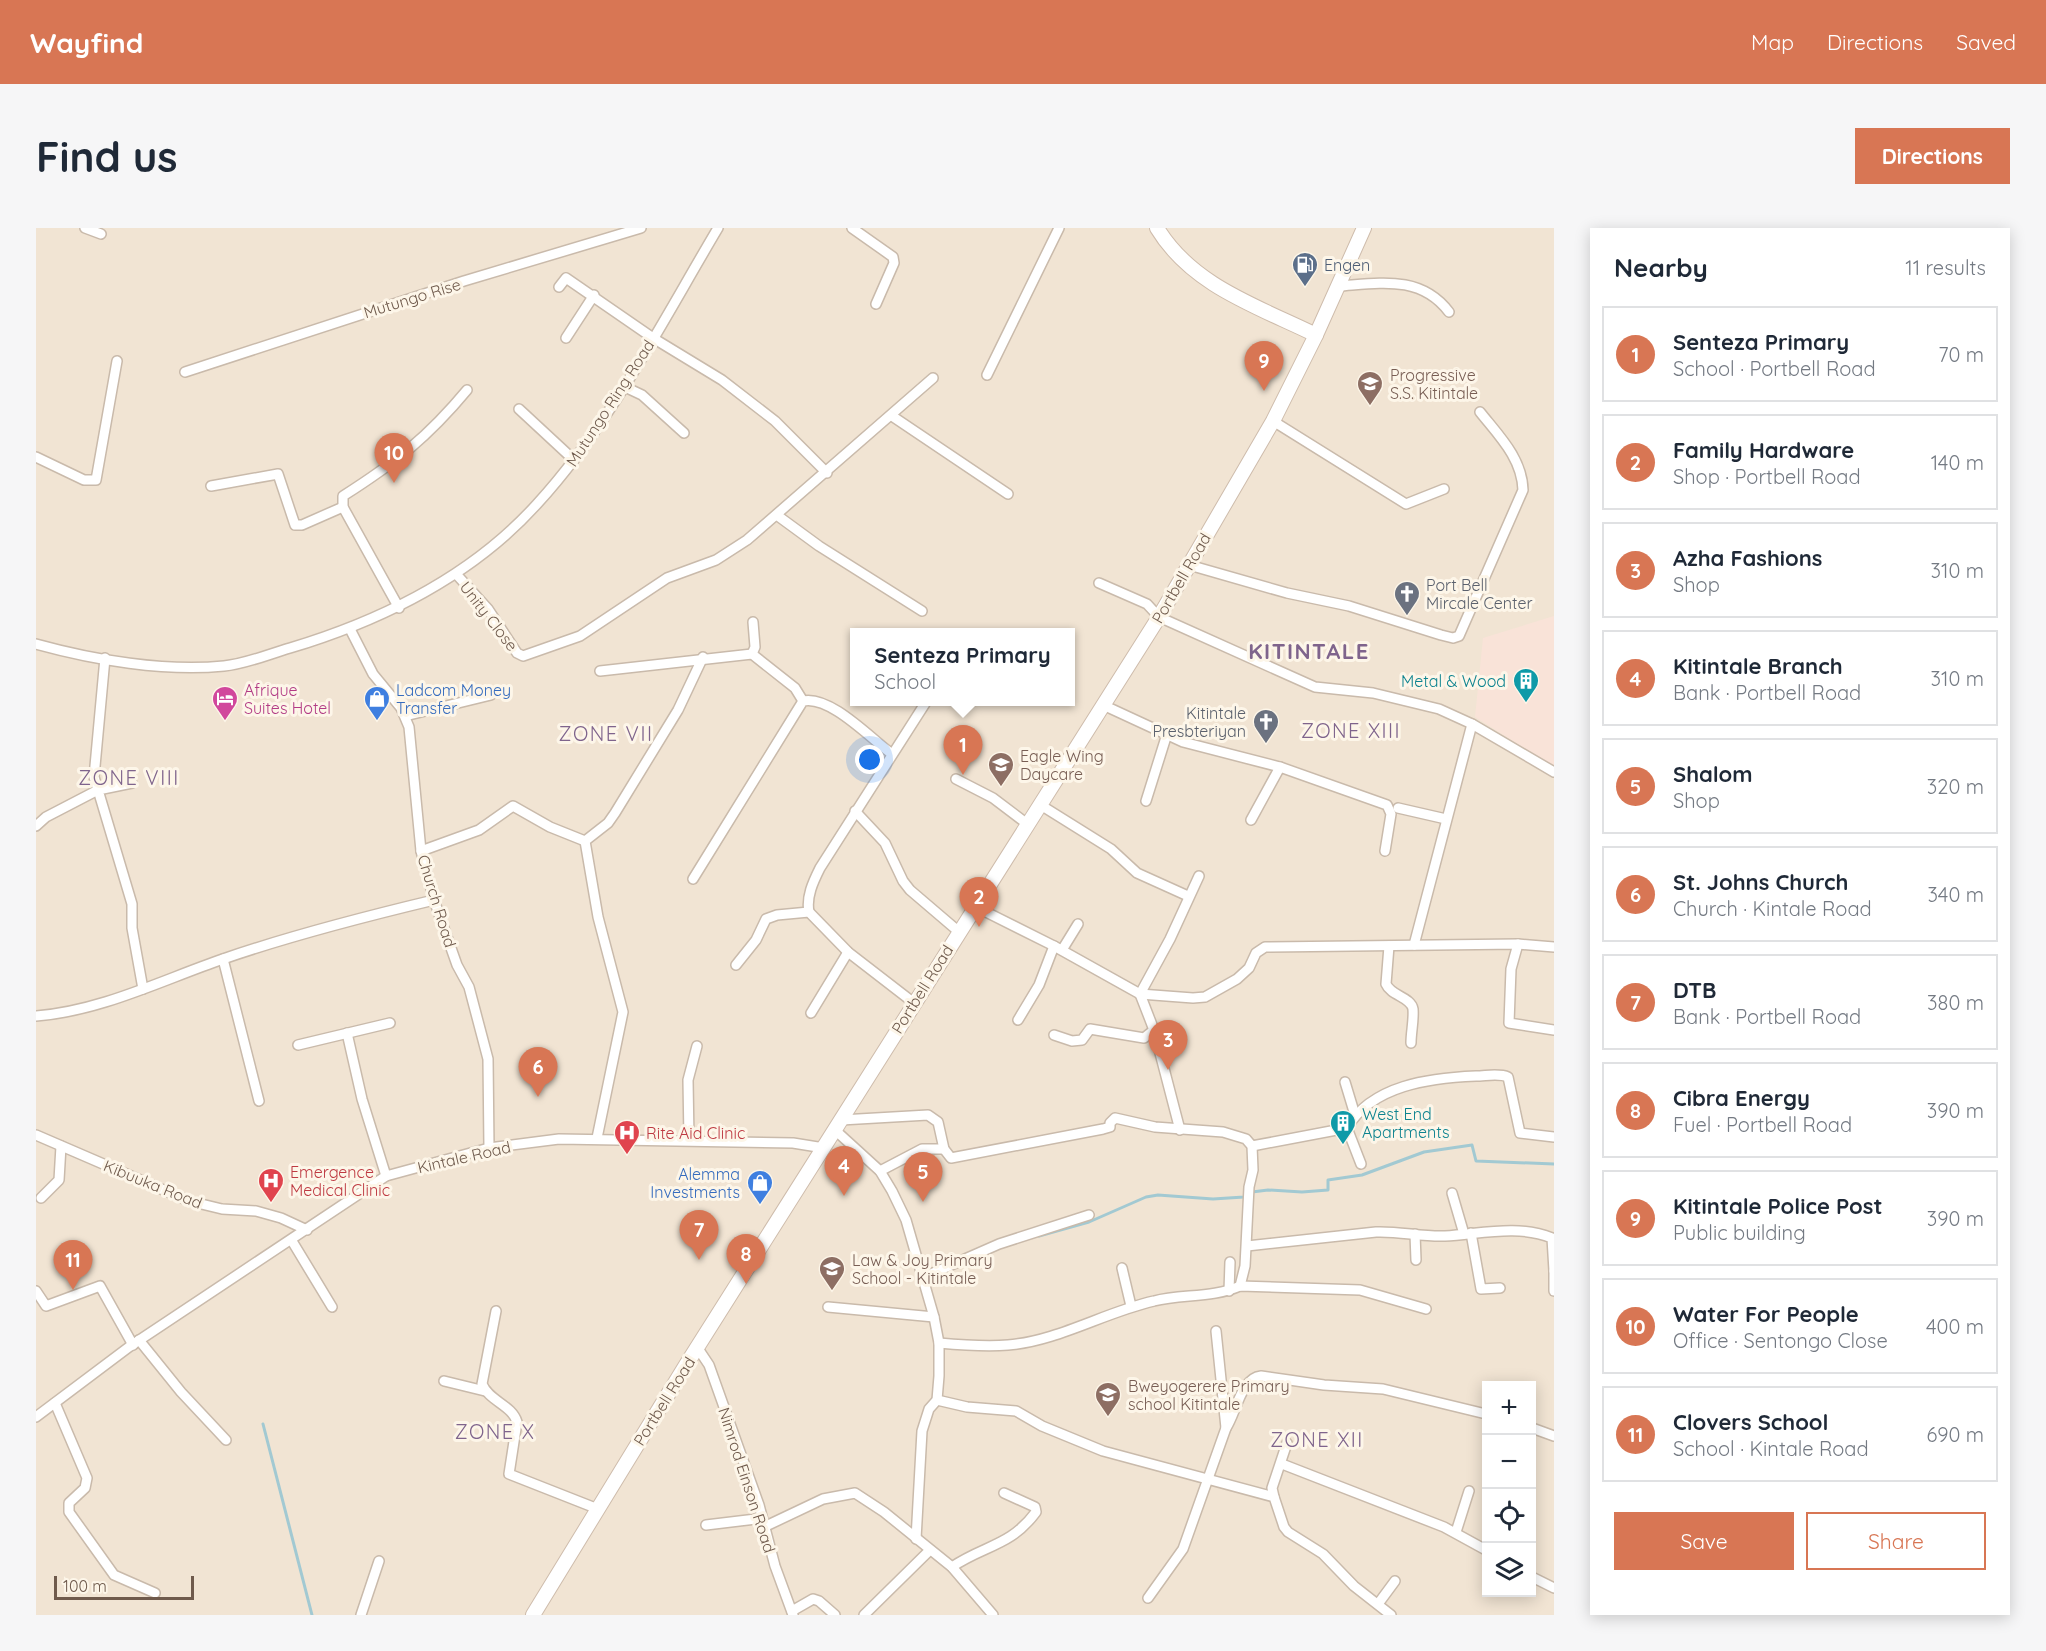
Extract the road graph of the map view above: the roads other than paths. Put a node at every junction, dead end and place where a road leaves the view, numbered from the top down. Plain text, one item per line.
1 (85, 228) edge
2 (641, 228) edge
3 (718, 228) edge
4 (852, 228) edge
5 (1059, 228) edge
6 (1157, 228) edge
7 (1364, 228) edge
8 (101, 234) dead end
9 (1339, 286) junction
10 (559, 287) dead end
11 (594, 295) junction
12 (876, 304) dead end
13 (1449, 312) dead end
14 (1316, 335) junction
15 (566, 338) dead end
16 (653, 338) junction
17 (117, 361) dead end
18 (185, 372) dead end
19 (987, 375) dead end
20 (933, 378) dead end
21 (625, 387) junction
22 (467, 390) dead end
23 (519, 409) dead end
24 (1480, 412) dead end
25 (892, 416) junction
26 (1273, 421) junction
27 (684, 433) dead end
28 (36, 457) edge
29 (574, 460) junction
30 (827, 473) junction
31 (211, 486) dead end
32 (1444, 489) dead end
33 (1008, 494) dead end
34 (343, 507) junction
35 (778, 516) junction
36 (1189, 565) junction
37 (457, 575) junction
38 (1099, 582) dead end
39 (399, 608) junction
40 (922, 611) dead end
41 (1159, 617) junction
42 (753, 622) dead end
43 (350, 629) junction
44 (36, 644) edge
45 (752, 654) junction
46 (105, 657) junction
47 (703, 657) junction
48 (600, 671) dead end
49 (491, 694) dead end
50 (803, 701) junction
51 (1103, 705) junction
52 (923, 706) edge
53 (405, 716) junction
54 (1472, 724) junction
55 (1167, 734) junction
56 (892, 754) junction
57 (1280, 767) junction
58 (1554, 772) edge
59 (956, 778) dead end
60 (132, 783) dead end
61 (98, 790) junction
62 (1146, 801) dead end
63 (1039, 804) junction
64 (1398, 808) dead end
65 (855, 811) junction
66 (1446, 819) junction
67 (1251, 820) dead end
68 (1026, 824) junction
69 (36, 826) edge
70 (585, 841) junction
71 (421, 851) junction
72 (1385, 851) dead end
73 (1199, 876) dead end
74 (693, 879) dead end
75 (1188, 896) junction
76 (434, 900) junction
77 (974, 906) junction
78 (809, 912) junction
79 (1078, 924) dead end
80 (958, 931) junction
81 (1518, 944) junction
82 (1414, 945) junction
83 (1389, 946) junction
84 (1554, 947) edge
85 (1058, 948) junction
86 (848, 952) junction
87 (223, 959) junction
88 (736, 965) dead end
89 (143, 989) junction
90 (1140, 994) junction
91 (914, 1003) junction
92 (811, 1013) dead end
93 (36, 1016) edge
94 (1018, 1020) dead end
95 (390, 1023) dead end
96 (1154, 1030) junction
97 (1554, 1030) edge
98 (347, 1033) junction
99 (1054, 1035) dead end
100 (1411, 1043) dead end
101 (298, 1045) dead end
102 (697, 1046) dead end
103 (1345, 1082) dead end
104 (259, 1101) dead end
105 (1355, 1115) junction
106 (838, 1125) junction
107 (1347, 1128) junction
108 (1179, 1130) junction
109 (36, 1135) edge
110 (1554, 1137) edge
111 (597, 1138) junction
112 (689, 1140) junction
113 (61, 1146) junction
114 (1252, 1146) junction
115 (489, 1148) junction
116 (824, 1148) junction
117 (944, 1149) junction
118 (1361, 1164) dead end
119 (880, 1171) junction
120 (386, 1176) junction
121 (1452, 1193) dead end
122 (41, 1197) dead end
123 (1089, 1215) dead end
124 (307, 1230) junction
125 (1468, 1233) junction
126 (1415, 1234) junction
127 (292, 1241) junction
128 (1247, 1246) junction
129 (1416, 1260) dead end
130 (1230, 1262) dead end
131 (1122, 1268) dead end
132 (1554, 1271) edge
133 (924, 1277) junction
134 (1240, 1286) junction
135 (1500, 1288) dead end
136 (36, 1291) edge
137 (1229, 1291) junction
138 (1554, 1291) edge
139 (1131, 1306) junction
140 (332, 1307) dead end
141 (828, 1307) dead end
142 (1426, 1309) dead end
143 (496, 1311) dead end
144 (934, 1317) junction
145 (1216, 1331) dead end
146 (136, 1342) junction
147 (939, 1343) junction
148 (698, 1347) junction
149 (444, 1381) dead end
150 (485, 1391) junction
151 (937, 1400) junction
152 (55, 1403) junction
153 (1482, 1413) edge
154 (36, 1417) edge
155 (1226, 1428) junction
156 (1536, 1429) edge
157 (1554, 1436) edge
158 (226, 1440) dead end
159 (1287, 1443) dead end
160 (1282, 1464) junction
161 (1206, 1479) junction
162 (1469, 1491) dead end
163 (1004, 1493) dead end
164 (1274, 1497) junction
165 (598, 1509) junction
166 (706, 1525) dead end
167 (766, 1526) junction
168 (1456, 1532) junction
169 (916, 1539) junction
170 (1482, 1548) edge
171 (930, 1550) junction
172 (379, 1561) dead end
173 (952, 1567) junction
174 (1536, 1579) edge
175 (1395, 1581) dead end
176 (1554, 1588) edge
177 (155, 1593) dead end
178 (1148, 1598) dead end
179 (1378, 1604) junction
180 (792, 1613) edge
181 (361, 1615) edge
182 (533, 1615) edge
183 (835, 1615) edge
184 (864, 1615) edge
185 (993, 1615) edge
186 (1391, 1615) edge

1 - 8 street
2 - 18 street, Mutungo Rise
3 - 16 street, Mutungo Ring Road
4 - 12 street
5 - 19 street
6 - 14 main road
7 - 9 main road, Portbell Road
9 - 13 street
9 - 14 main road, Portbell Road
10 - 11 street
11 - 15 street
11 - 16 street
14 - 26 main road, Portbell Road
16 - 21 street, Mutungo Ring Road
16 - 30 street
17 - 28 street
20 - 25 street
21 - 27 street
21 - 29 street, Mutungo Ring Road
22 - 34 street
23 - 29 street
24 - 36 street
25 - 30 street
25 - 33 street
26 - 32 street
26 - 36 main road, Portbell Road
29 - 37 street, Mutungo Ring Road
30 - 35 street
31 - 34 street
34 - 39 street
35 - 37 street, Unity Close
35 - 40 street
36 - 41 main road, Portbell Road
37 - 39 street, Mutungo Ring Road
38 - 41 street
39 - 43 street, Mutungo Ring Road
41 - 51 main road, Portbell Road
41 - 54 street
42 - 45 street
43 - 46 street, Mutungo Ring Road
43 - 53 street, Church Road
44 - 46 street, Mutungo Ring Road
45 - 47 street
45 - 50 street
46 - 61 street
47 - 48 street
47 - 70 street
49 - 53 street
50 - 56 street
50 - 74 street
51 - 55 street
51 - 63 main road, Portbell Road
52 - 56 street
53 - 71 street, Church Road
54 - 58 street
54 - 66 street
55 - 57 street
55 - 62 street
56 - 65 street
57 - 67 street
57 - 72 street
59 - 68 street
60 - 61 street
61 - 69 street
61 - 89 street
63 - 68 main road, Portbell Road
63 - 75 street
64 - 66 street
65 - 78 street
65 - 80 street
66 - 82 street
68 - 77 main road, Portbell Road
70 - 71 street
70 - 111 street
71 - 76 street, Church Road
73 - 75 street
75 - 90 street
76 - 87 street
76 - 115 street, Church Road
77 - 80 main road, Portbell Road
77 - 85 street
78 - 86 street
78 - 88 street
79 - 85 street
80 - 91 main road, Portbell Road
81 - 82 street
81 - 84 street
81 - 97 street
82 - 83 street
83 - 90 street
83 - 100 street
85 - 90 street
85 - 94 street
86 - 91 street
86 - 92 street
87 - 89 street
87 - 104 street
89 - 93 street
90 - 96 street
91 - 106 main road, Portbell Road
95 - 98 street
96 - 99 street
96 - 108 street
98 - 101 street
98 - 120 street
102 - 112 street
103 - 105 street
105 - 107 street
105 - 110 street
106 - 116 main road, Portbell Road
106 - 117 street
106 - 119 street
107 - 114 street
107 - 118 street
108 - 114 street
108 - 117 street
109 - 113 street, Kibuuka Road
111 - 112 street, Kintale Road
111 - 115 street, Kintale Road
112 - 116 street, Kintale Road
113 - 122 street
113 - 124 street, Kibuuka Road
114 - 128 street
115 - 120 street, Kintale Road
116 - 148 main road, Portbell Road
117 - 119 street
119 - 133 street
120 - 124 street, Kintale Road
121 - 125 street
123 - 133 street
124 - 127 street, Kintale Road
125 - 126 street
125 - 132 street
125 - 135 street
126 - 128 street
126 - 129 street
127 - 140 street
127 - 146 street, Kintale Road
128 - 134 street
130 - 137 street
131 - 139 street
132 - 138 street
133 - 144 street
134 - 137 street
134 - 142 street
136 - 146 street
137 - 139 street
139 - 147 street
141 - 144 street
143 - 150 street
144 - 147 street
145 - 155 street
146 - 152 street, Kintale Road
146 - 158 street
147 - 151 street
148 - 165 main road, Portbell Road
148 - 167 street, Nimrod Einson Road
149 - 150 street
150 - 165 street
151 - 161 street
151 - 169 street
152 - 154 street, Kintale Road
152 - 177 street
153 - 155 street
155 - 161 street
156 - 157 street
159 - 160 street
160 - 164 street
160 - 168 street
161 - 164 street
161 - 178 street
162 - 168 street
163 - 173 street
164 - 179 street
165 - 182 main road, Portbell Road
166 - 167 street
167 - 169 street
167 - 180 street, Nimrod Einson Road
168 - 170 street
169 - 171 street
171 - 173 street
171 - 184 street
172 - 181 street
173 - 185 street
174 - 176 street
175 - 179 street
179 - 186 street
180 - 183 street

